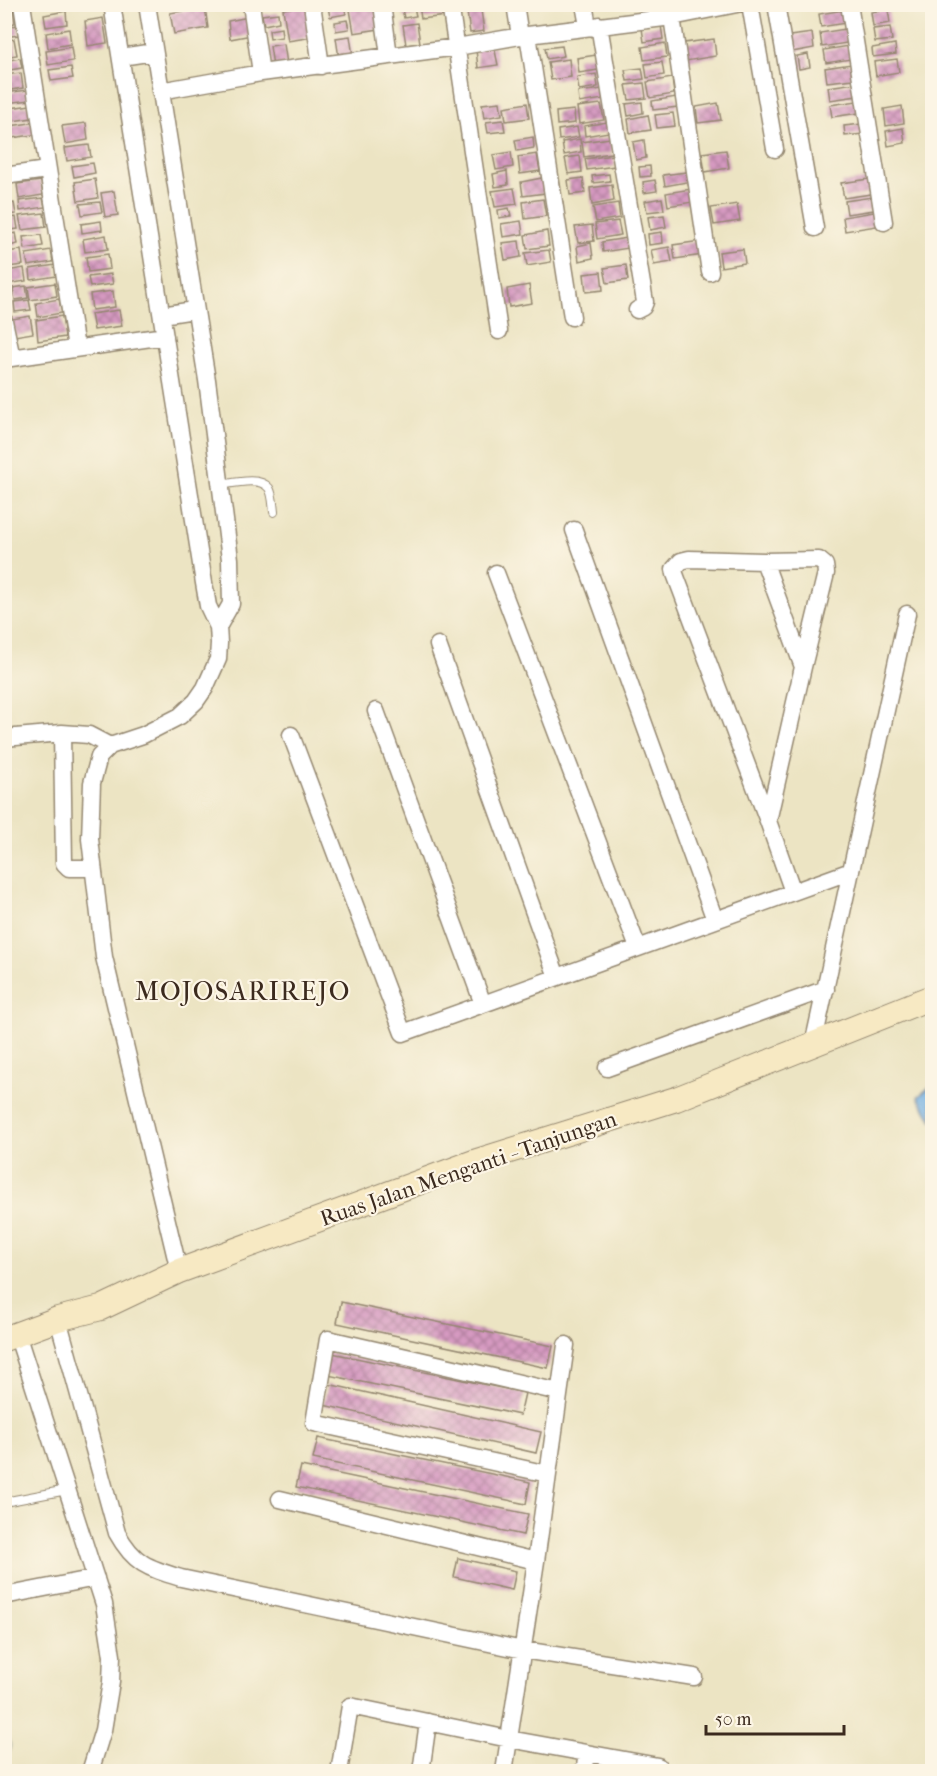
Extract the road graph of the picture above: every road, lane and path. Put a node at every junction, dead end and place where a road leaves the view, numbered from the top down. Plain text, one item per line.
1 (22, 4) edge
2 (112, 4) edge
3 (147, 4) edge
4 (251, 4) edge
5 (312, 4) edge
6 (382, 4) edge
7 (450, 4) edge
8 (515, 4) edge
9 (584, 4) edge
10 (750, 4) edge
11 (776, 4) edge
12 (849, 4) edge
13 (728, 5) edge
14 (661, 13) edge
15 (593, 26) junction
16 (524, 35) junction
17 (457, 47) junction
18 (154, 52) junction
19 (389, 56) junction
20 (121, 57) junction
21 (321, 66) junction
22 (261, 74) junction
23 (160, 91) junction
24 (775, 149) dead end
25 (47, 170) junction
26 (4, 176) edge
27 (884, 222) dead end
28 (815, 228) dead end
29 (710, 272) dead end
30 (194, 310) junction
31 (637, 310) dead end
32 (162, 315) junction
33 (572, 316) dead end
34 (4, 321) edge
35 (499, 332) dead end
36 (165, 336) junction
37 (76, 348) junction
38 (8, 358) edge
39 (220, 484) junction
40 (274, 512) dead end
41 (574, 530) dead end
42 (764, 561) junction
43 (496, 573) dead end
44 (907, 614) dead end
45 (218, 627) junction
46 (438, 645) dead end
47 (802, 667) junction
48 (376, 711) dead end
49 (62, 733) junction
50 (291, 735) dead end
51 (4, 738) edge
52 (110, 746) junction
53 (768, 821) junction
54 (93, 868) junction
55 (851, 871) junction
56 (793, 892) junction
57 (716, 920) junction
58 (638, 948) junction
59 (557, 977) junction
60 (825, 989) junction
61 (933, 997) edge
62 (483, 1004) junction
63 (813, 1045) junction
64 (607, 1068) dead end
65 (179, 1271) junction
66 (58, 1319) junction
67 (11, 1337) edge
68 (566, 1345) dead end
69 (559, 1392) junction
70 (548, 1474) junction
71 (67, 1490) junction
72 (280, 1499) dead end
73 (4, 1502) edge
74 (536, 1561) junction
75 (96, 1578) junction
76 (4, 1596) edge
77 (523, 1650) junction
78 (694, 1677) dead end
79 (428, 1722) junction
80 (509, 1739) junction
81 (587, 1754) junction
82 (90, 1772) edge
83 (339, 1772) edge
84 (421, 1772) edge
85 (504, 1772) edge
86 (584, 1772) edge
87 (658, 1772) edge

1 - 25 street
2 - 20 street
3 - 18 street
4 - 22 street
5 - 21 street
6 - 19 street
7 - 17 street
8 - 16 street
9 - 15 street
10 - 24 street
11 - 28 street
12 - 27 street
13 - 14 street
14 - 15 street
14 - 29 street
15 - 16 street
15 - 31 street
16 - 17 street
16 - 33 street
17 - 19 street
17 - 35 street
18 - 20 street
18 - 23 street
19 - 21 street
20 - 32 street
21 - 22 street
22 - 23 street
23 - 30 street
25 - 26 street
25 - 37 street
30 - 32 street
30 - 39 street
32 - 36 street
34 - 38 street
36 - 37 street
36 - 45 street
37 - 38 street
39 - 40 lane
39 - 45 street
41 - 57 street
42 - 47 street
42 - 47 street
42 - 53 street
43 - 58 street
44 - 55 street
45 - 52 street
46 - 59 street
47 - 53 street
48 - 62 street
49 - 51 street
49 - 52 street
49 - 54 street
50 - 62 street
52 - 54 street
53 - 56 street
54 - 65 street
55 - 56 street
55 - 60 street
56 - 57 street
57 - 58 street
58 - 59 street
59 - 62 street
60 - 63 street
60 - 64 street
61 - 63 main road, Ruas Jalan Menganti - Tanjungan
63 - 65 main road, Ruas Jalan Menganti - Tanjungan
65 - 66 main road, Ruas Jalan Menganti - Tanjungan
66 - 67 main road, Ruas Jalan Menganti - Tanjungan
66 - 77 street
67 - 71 street
68 - 69 street
69 - 70 street
69 - 70 street
70 - 74 street
71 - 73 lane
71 - 75 street
72 - 74 street
74 - 77 street
75 - 76 street
75 - 82 street
77 - 78 street
77 - 80 street
79 - 80 street
79 - 83 street
79 - 84 street
80 - 81 street
80 - 85 street
81 - 86 street
81 - 87 street

